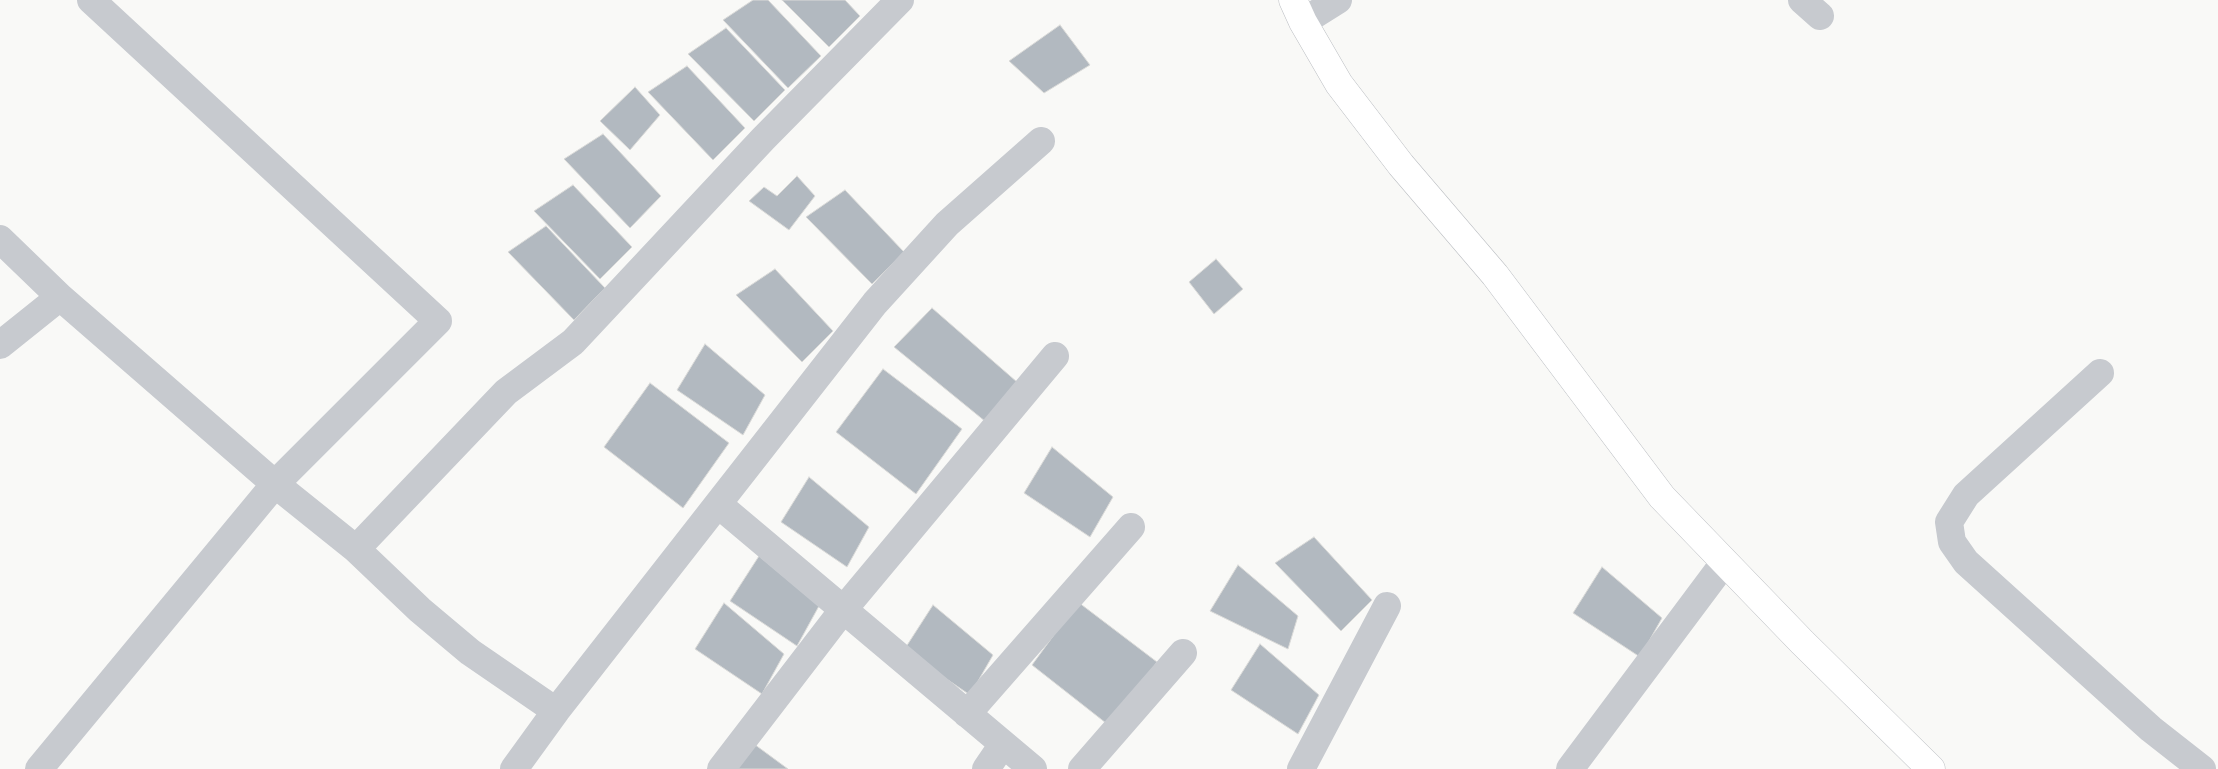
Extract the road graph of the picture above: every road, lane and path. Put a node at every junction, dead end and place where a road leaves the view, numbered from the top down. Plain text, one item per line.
1 (91, 0) edge
2 (900, 0) edge
3 (1338, 0) edge
4 (1298, 11) edge
5 (1041, 141) dead end
6 (0, 239) edge
7 (60, 297) junction
8 (0, 345) edge
9 (1055, 356) dead end
10 (2100, 373) dead end
11 (275, 484) junction
12 (719, 505) junction
13 (1131, 527) dead end
14 (356, 549) junction
15 (1724, 563) junction
16 (1386, 606) dead end
17 (843, 610) junction
18 (1183, 653) dead end
19 (556, 711) junction
20 (967, 714) junction
21 (1003, 744) junction
22 (40, 769) edge
23 (514, 769) edge
24 (721, 769) edge
25 (986, 769) edge
26 (1033, 769) edge
27 (1082, 769) edge
28 (1301, 769) edge
29 (1570, 769) edge
30 (1931, 769) edge
31 (2202, 769) edge

1 - 11 street
2 - 14 street
3 - 4 street
4 - 15 highway
5 - 12 street
6 - 7 street
7 - 8 street
7 - 11 street
9 - 17 street
10 - 31 street
11 - 14 street
11 - 22 street
12 - 17 street
12 - 19 street
13 - 20 street
14 - 19 street
15 - 29 street
15 - 30 highway
16 - 28 street
17 - 20 street
17 - 24 street
18 - 27 street
19 - 23 street
20 - 21 street
21 - 25 street
21 - 26 street

